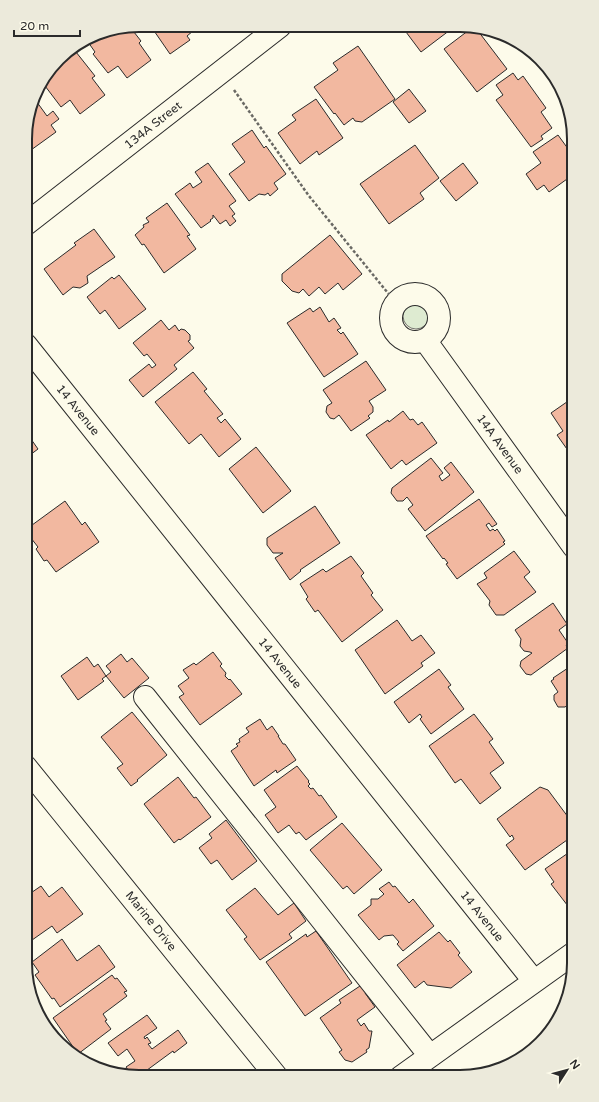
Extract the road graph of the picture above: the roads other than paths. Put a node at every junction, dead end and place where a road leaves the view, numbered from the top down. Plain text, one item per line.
1 (259, 32) edge
2 (32, 219) edge
3 (425, 340) junction
4 (32, 353) edge
5 (567, 537) edge
6 (145, 697) dead end
7 (32, 775) edge
8 (567, 958) edge
9 (534, 981) junction
10 (430, 1056) junction
11 (271, 1070) edge
12 (411, 1070) edge

1 - 2 street, 134A Street
3 - 3 street
3 - 5 street, 14A Avenue
4 - 9 street, 14 Avenue
6 - 10 street
7 - 11 street, Marine Drive
8 - 9 street
9 - 10 street
10 - 12 street

